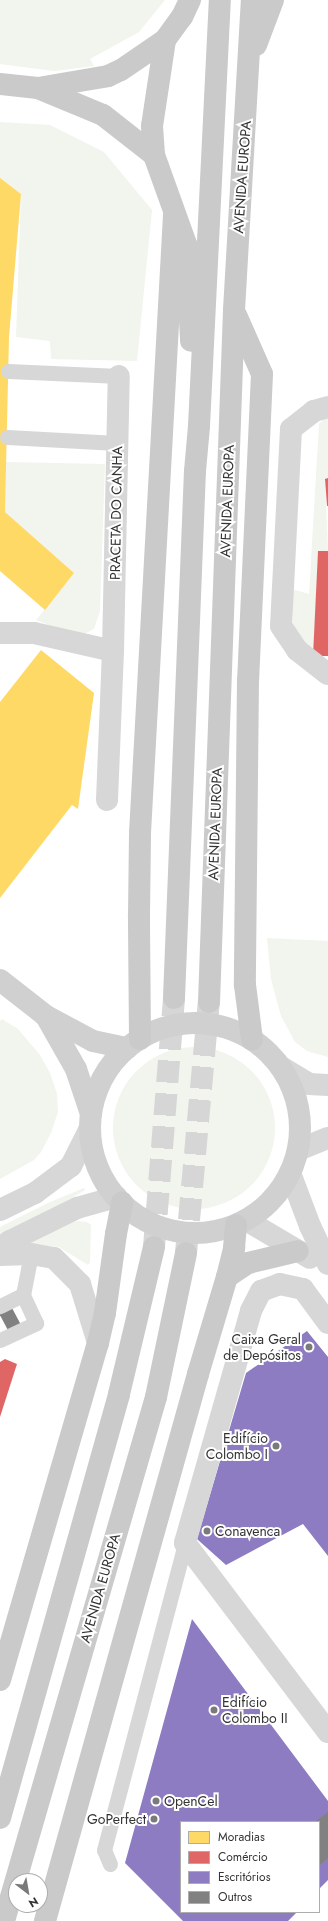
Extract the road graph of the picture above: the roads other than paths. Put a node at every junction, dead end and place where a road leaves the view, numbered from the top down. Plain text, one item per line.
1 (190, 0) edge
2 (220, 0) edge
3 (252, 0) edge
4 (273, 0) edge
5 (165, 40) junction
6 (250, 63) junction
7 (0, 84) edge
8 (38, 88) junction
9 (154, 155) junction
10 (174, 214) junction
11 (234, 310) junction
12 (8, 371) dead end
13 (119, 376) joint
14 (328, 407) edge
15 (199, 426) junction
16 (7, 437) dead end
17 (117, 443) junction
18 (0, 633) edge
19 (113, 651) junction
20 (328, 674) edge
21 (107, 800) dead end
22 (0, 980) edge
23 (174, 998) tunnel mouth
24 (209, 1002) tunnel mouth
25 (46, 1016) junction
26 (252, 1040) junction
27 (134, 1044) junction
28 (281, 1067) junction
29 (328, 1086) edge
30 (90, 1121) junction
31 (328, 1138) edge
32 (298, 1150) junction
33 (290, 1173) junction
34 (119, 1200) junction
35 (0, 1210) edge
36 (241, 1222) junction
37 (154, 1246) tunnel mouth
38 (0, 1248) edge
39 (298, 1251) junction
40 (186, 1253) tunnel mouth
41 (31, 1254) junction
42 (0, 1255) edge
43 (328, 1264) edge
44 (328, 1268) edge
45 (227, 1277) junction
46 (23, 1295) junction
47 (0, 1306) edge
48 (328, 1323) edge
49 (0, 1340) edge
50 (98, 1343) junction
51 (185, 1543) junction
52 (0, 1680) edge
53 (328, 1732) edge
54 (0, 1818) edge
55 (110, 1864) dead end
56 (4, 1921) edge
57 (45, 1921) edge

1 - 5 main road
2 - 15 main road, AVENIDA EUROPA
3 - 6 main road, AVENIDA EUROPA
4 - 6 main road
5 - 8 main road
5 - 9 main road
6 - 11 main road, AVENIDA EUROPA
7 - 8 main road
8 - 9 main road
9 - 10 main road
10 - 15 main road
10 - 27 main road
11 - 24 main road, AVENIDA EUROPA
11 - 26 main road
12 - 13 lane
13 - 17 street, PRACETA DO CANHA
14 - 20 street
15 - 23 main road, AVENIDA EUROPA
16 - 17 lane
17 - 19 street, PRACETA DO CANHA
18 - 19 street
19 - 21 street, PRACETA DO CANHA
22 - 25 main road
25 - 27 main road
25 - 30 main road
26 - 27 main road
26 - 28 main road
27 - 30 main road
28 - 29 street
28 - 32 main road
30 - 34 main road
30 - 35 street
31 - 32 street
32 - 33 main road
33 - 36 main road
33 - 43 street
34 - 36 main road
34 - 38 street
34 - 50 main road
36 - 39 street
36 - 45 main road
37 - 54 main road
39 - 44 street
39 - 45 main road
40 - 56 main road, AVENIDA EUROPA
41 - 42 street
41 - 46 lane
41 - 50 street
45 - 57 main road
46 - 47 lane
46 - 49 lane
48 - 51 street
50 - 52 main road
51 - 53 street
51 - 55 lane

